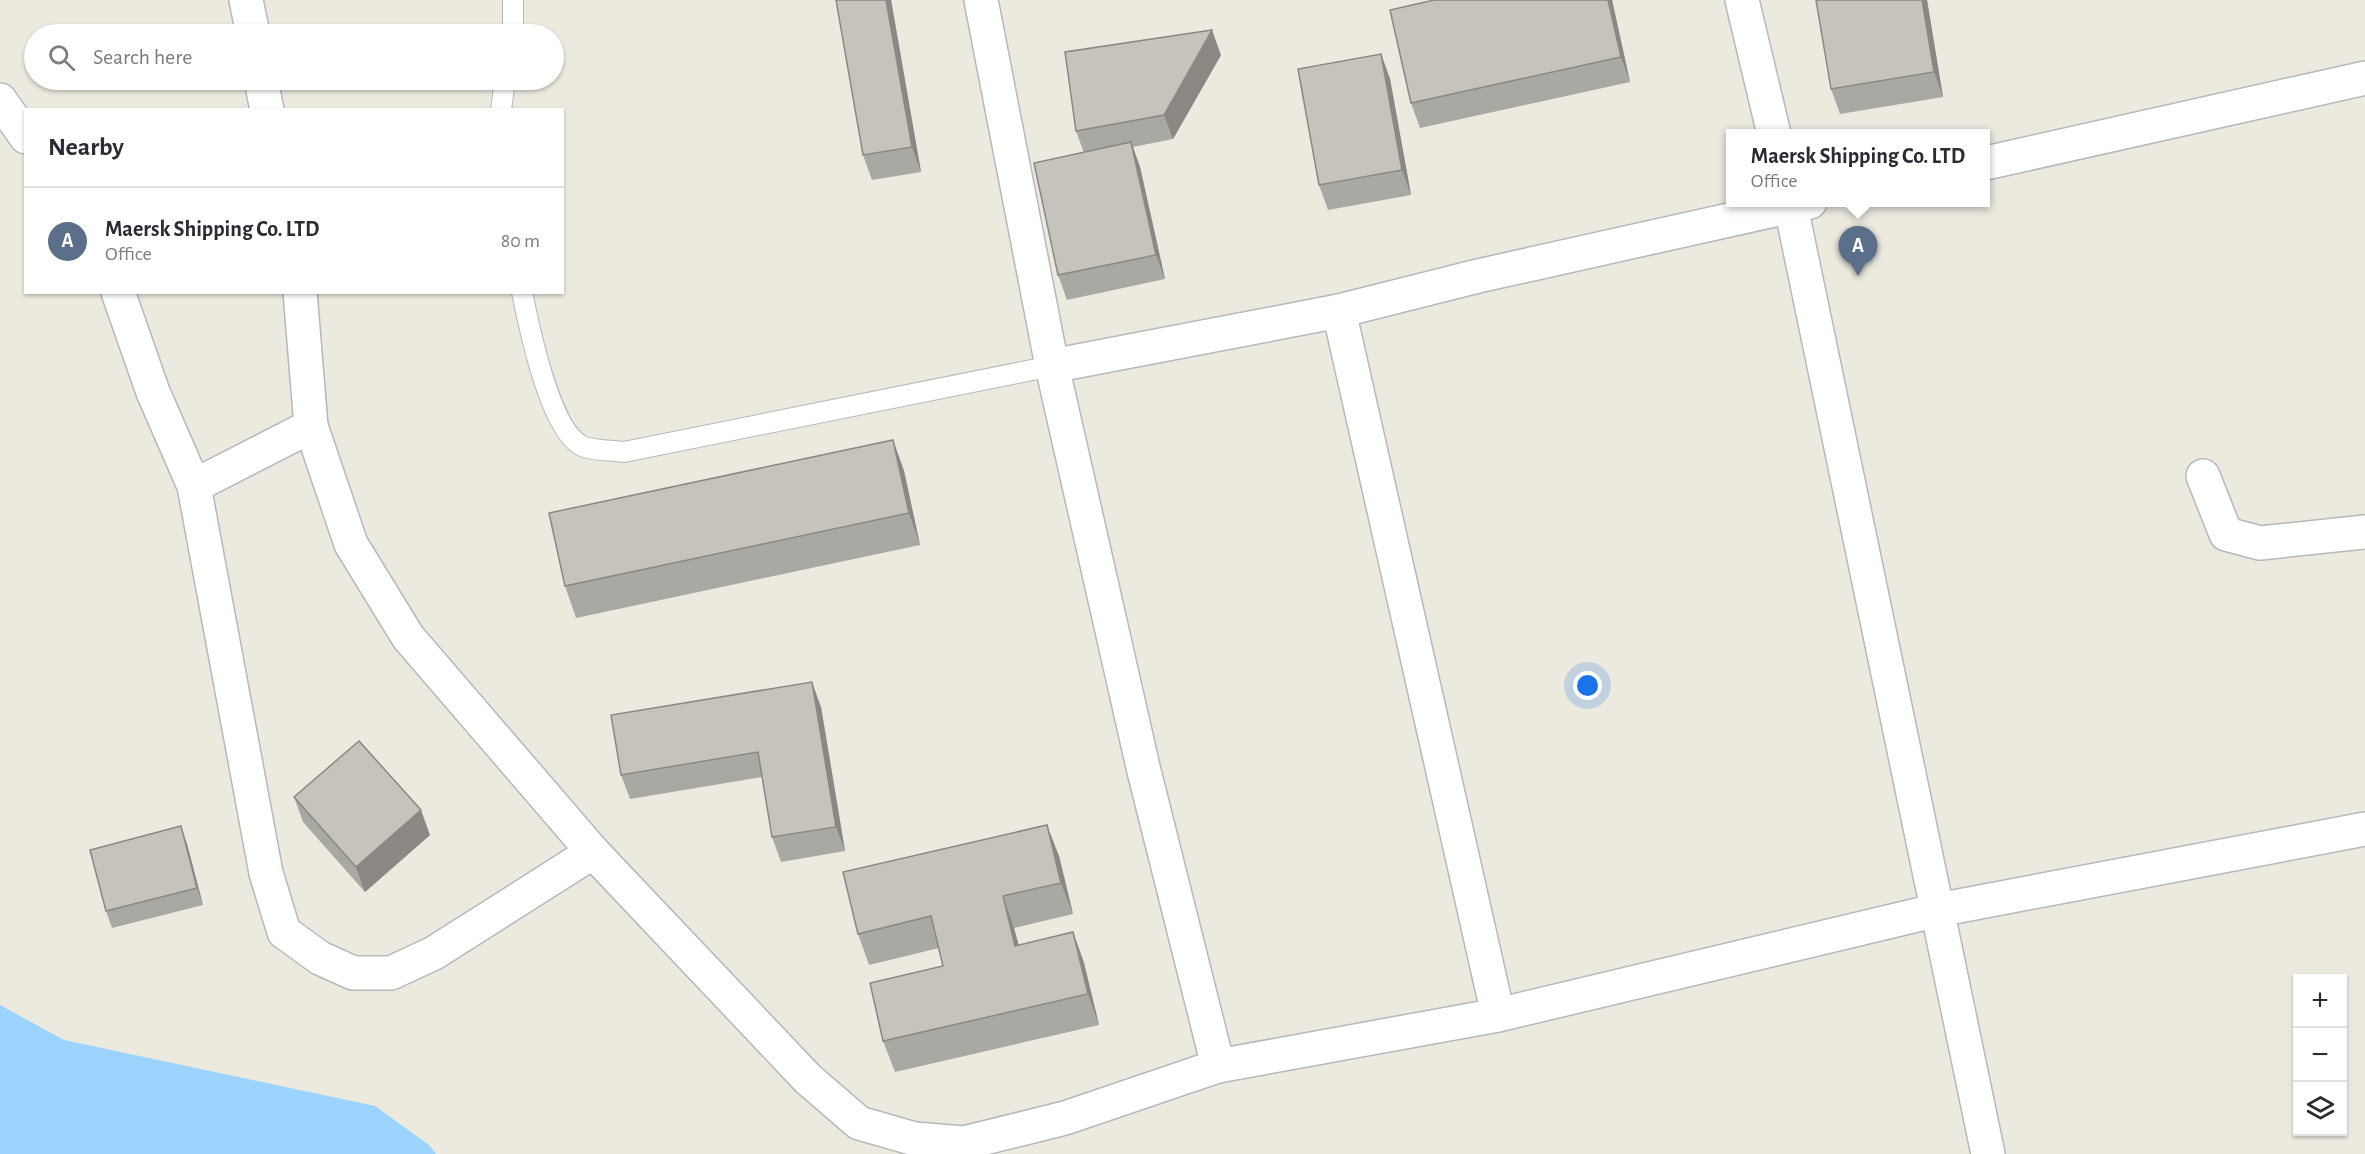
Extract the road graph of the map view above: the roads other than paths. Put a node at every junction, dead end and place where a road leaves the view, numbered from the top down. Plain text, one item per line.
1 (246, 0) edge
2 (513, 0) edge
3 (981, 0) edge
4 (1742, 0) edge
5 (251, 24) edge
6 (513, 24) edge
7 (2365, 78) edge
8 (263, 90) edge
9 (504, 90) edge
10 (0, 100) edge
11 (267, 108) edge
12 (501, 108) edge
13 (1773, 129) edge
14 (24, 134) edge
15 (1990, 162) edge
16 (1784, 207) edge
17 (1798, 207) edge
18 (119, 294) edge
19 (300, 294) edge
20 (522, 294) edge
21 (1339, 312) junction
22 (1053, 366) junction
23 (311, 426) junction
24 (2203, 477) dead end
25 (194, 486) junction
26 (2365, 532) edge
27 (2365, 829) edge
28 (592, 852) junction
29 (1938, 910) junction
30 (1498, 1015) junction
31 (1218, 1066) junction
32 (1989, 1154) edge

1 - 5 street
2 - 6 lane
3 - 22 street
4 - 13 street
7 - 15 street
8 - 11 street
9 - 12 lane
10 - 14 street
16 - 21 street
17 - 29 street
18 - 25 street
19 - 23 street
20 - 22 lane
21 - 22 street
21 - 30 street
22 - 31 street
23 - 25 street
23 - 28 street
24 - 26 street
25 - 28 street
27 - 29 street
28 - 31 street
29 - 30 street
29 - 32 street
30 - 31 street

